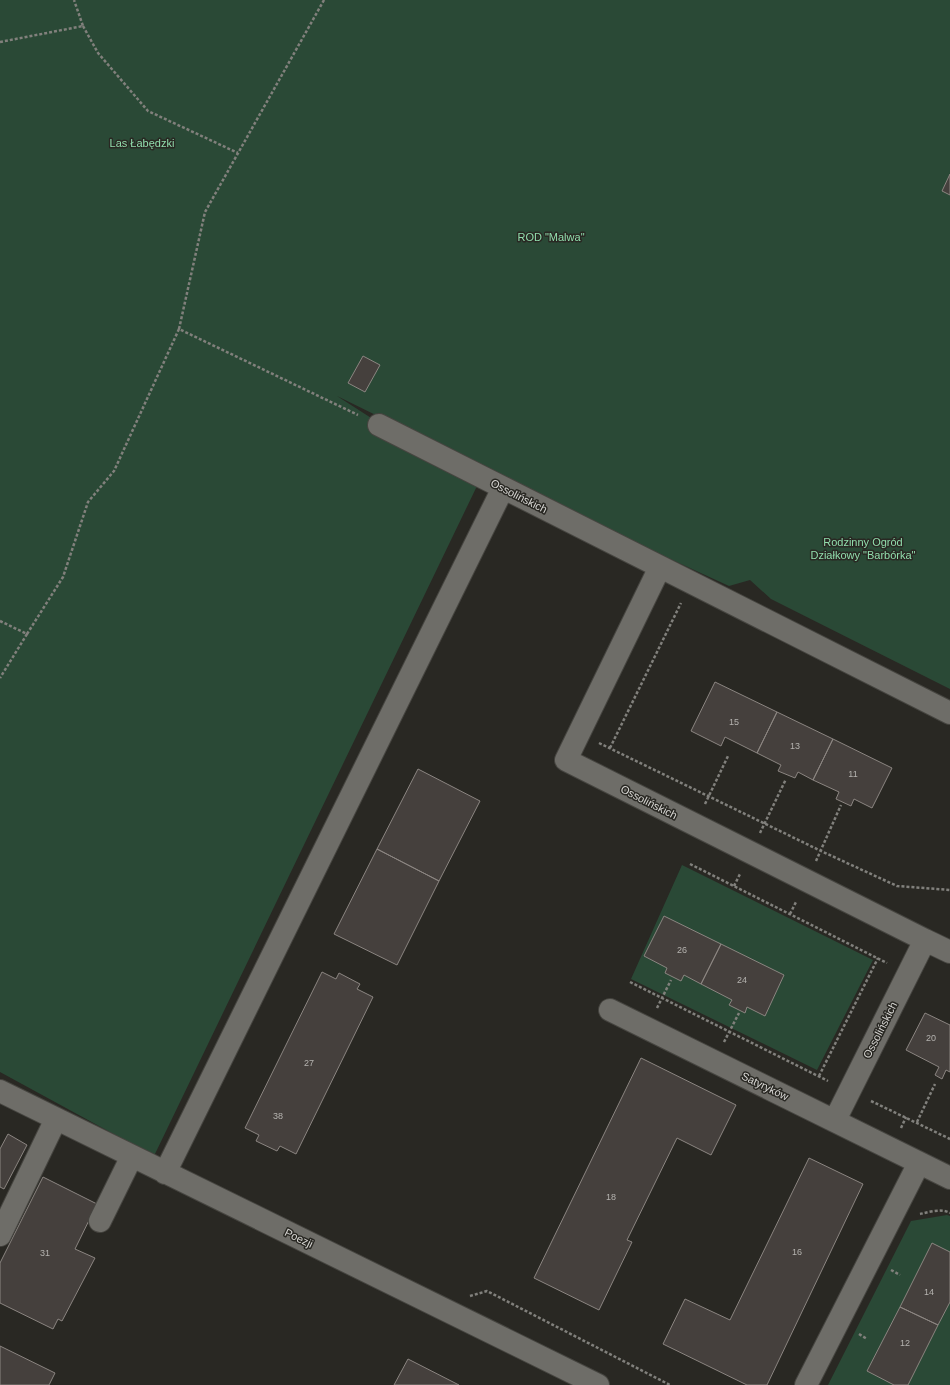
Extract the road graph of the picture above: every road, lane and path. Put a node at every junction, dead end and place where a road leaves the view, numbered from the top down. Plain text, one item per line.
1 (74, 0) edge
2 (324, 0) edge
3 (83, 26) junction
4 (0, 42) edge
5 (238, 152) junction
6 (179, 329) junction
7 (379, 425) joint
8 (504, 488) junction
9 (660, 567) junction
10 (691, 583) junction
11 (0, 622) edge
12 (27, 634) junction
13 (0, 678) edge
14 (950, 712) edge
15 (598, 742) dead end
16 (610, 748) junction
17 (728, 756) dead end
18 (786, 779) dead end
19 (709, 796) junction
20 (841, 805) dead end
21 (702, 810) dead end
22 (765, 824) junction
23 (758, 837) dead end
24 (821, 851) junction
25 (690, 864) dead end
26 (814, 865) dead end
27 (742, 868) dead end
28 (734, 886) junction
29 (950, 890) edge
30 (797, 900) dead end
31 (790, 914) junction
32 (925, 940) junction
33 (950, 952) edge
34 (878, 958) junction
35 (892, 965) dead end
36 (671, 980) dead end
37 (630, 982) dead end
38 (662, 998) junction
39 (656, 1009) dead end
40 (610, 1010) dead end
41 (739, 1013) dead end
42 (729, 1032) junction
43 (722, 1046) dead end
44 (819, 1076) junction
45 (833, 1083) dead end
46 (935, 1084) dead end
47 (0, 1091) edge
48 (867, 1097) dead end
49 (906, 1117) junction
50 (56, 1119) junction
51 (835, 1120) junction
52 (917, 1122) junction
53 (901, 1128) dead end
54 (950, 1139) edge
55 (132, 1156) junction
56 (919, 1163) junction
57 (165, 1173) junction
58 (950, 1178) edge
59 (100, 1221) dead end
60 (0, 1235) edge
61 (487, 1291) dead end
62 (598, 1385) edge
63 (670, 1385) edge
64 (806, 1385) edge

1 - 3 path
2 - 5 path
3 - 4 path
3 - 5 path
5 - 6 path
6 - 7 path
6 - 12 path
7 - 8 street, Ossolińskich
8 - 9 street, Ossolińskich
8 - 57 street
9 - 10 street, Ossolińskich
9 - 32 street, Ossolińskich
10 - 14 street, Ossolińskich
10 - 16 path
11 - 12 path
12 - 13 path
15 - 16 path
16 - 19 path
17 - 19 path
18 - 22 path
19 - 21 path
19 - 22 path
20 - 24 path
22 - 23 path
22 - 24 path
24 - 26 path
24 - 29 path
25 - 28 path
27 - 28 path
28 - 31 path
30 - 31 path
31 - 34 path
32 - 33 street, Ossolińskich
32 - 51 street, Ossolińskich
34 - 35 path
34 - 44 path
36 - 38 path
37 - 38 path
38 - 39 path
38 - 42 path
40 - 51 street, Satyryków
41 - 42 path
42 - 43 path
42 - 44 path
44 - 45 path
46 - 52 path
47 - 50 street, Poezji
48 - 49 path
49 - 52 path
49 - 53 path
50 - 55 street, Poezji
50 - 60 street
51 - 56 street, Satyryków
52 - 54 path
55 - 57 street, Poezji
55 - 59 street
56 - 58 street, Satyryków
56 - 64 street
57 - 62 street, Poezji
61 - 63 path

